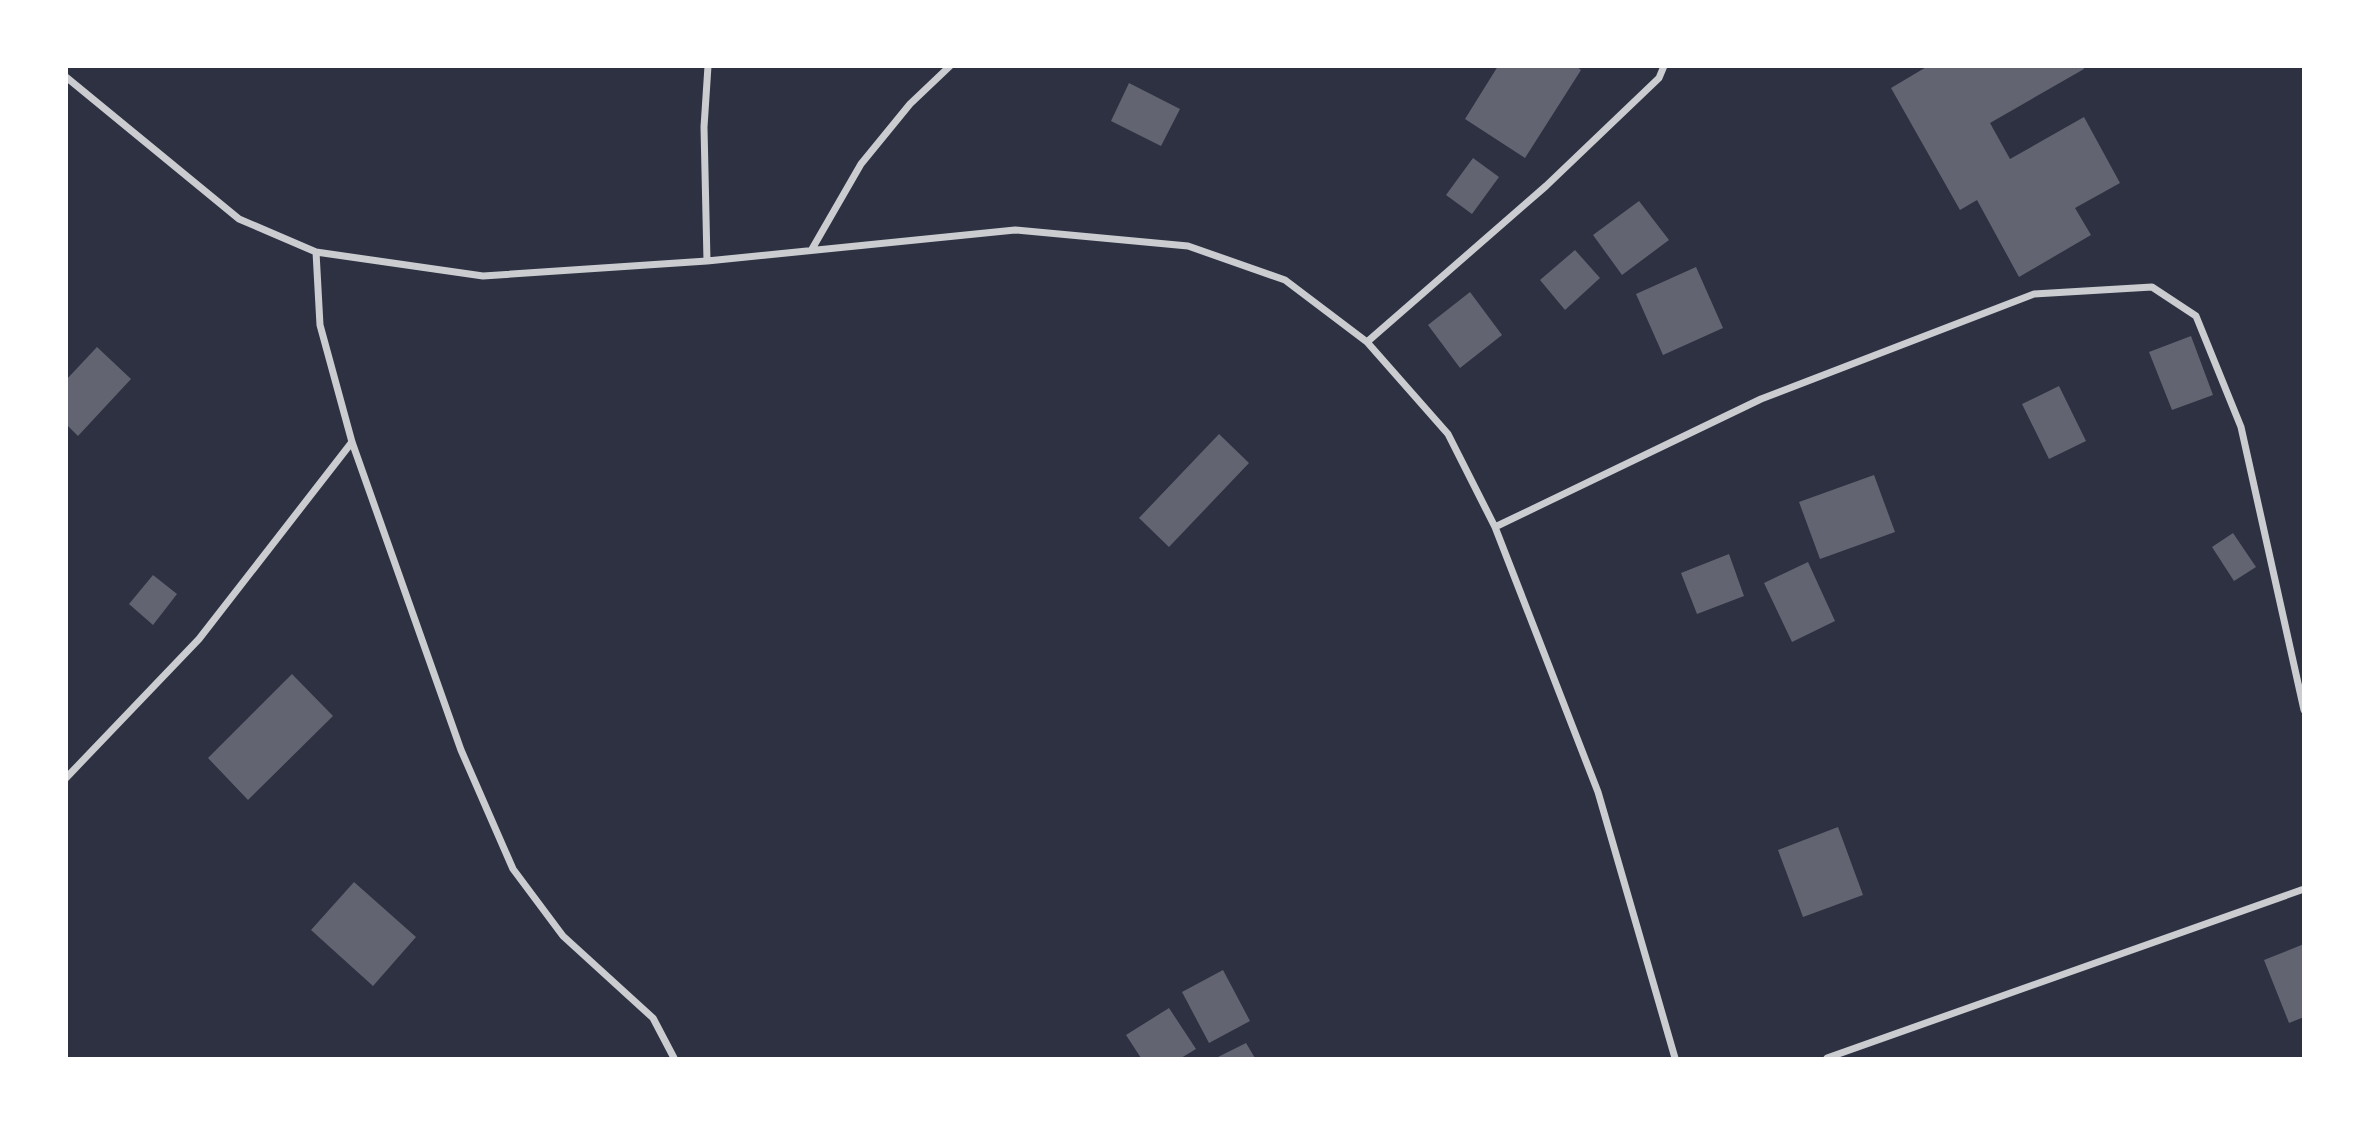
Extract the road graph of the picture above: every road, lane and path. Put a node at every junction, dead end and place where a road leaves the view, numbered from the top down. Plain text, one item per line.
1 (708, 66) edge
2 (950, 66) edge
3 (1664, 66) edge
4 (66, 78) edge
5 (812, 249) junction
6 (316, 252) junction
7 (707, 261) junction
8 (1367, 342) junction
9 (352, 442) junction
10 (1495, 527) junction
11 (2304, 710) edge
12 (66, 778) edge
13 (2304, 889) edge
14 (674, 1059) edge
15 (1675, 1059) edge
16 (1827, 1059) edge

1 - 7 street
2 - 5 street
3 - 8 street
4 - 6 street
5 - 7 street
5 - 8 street
6 - 7 street
6 - 9 street
8 - 10 street
9 - 12 street
9 - 14 street
10 - 11 street
10 - 15 street
13 - 16 street

